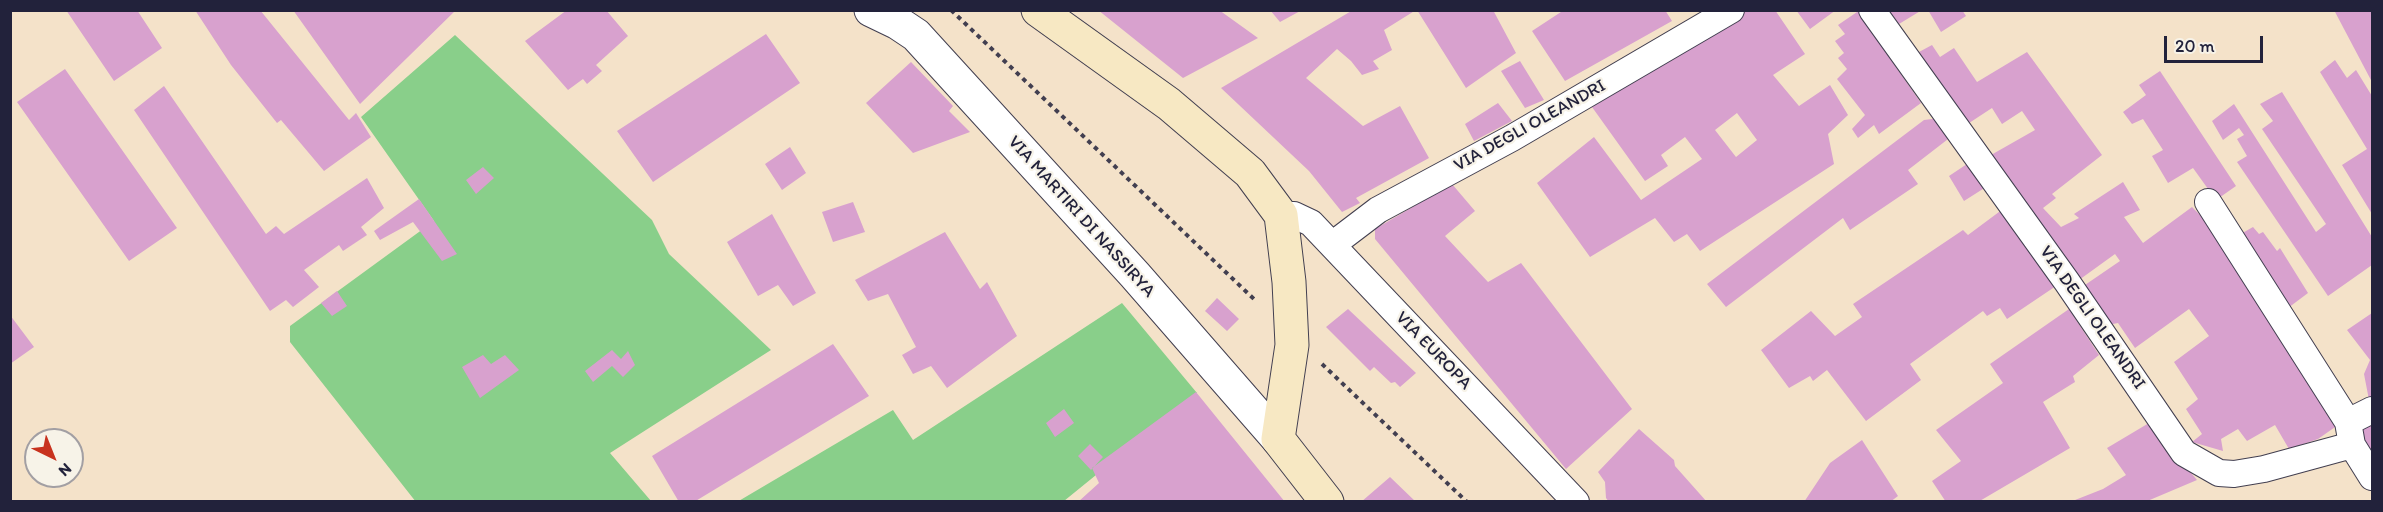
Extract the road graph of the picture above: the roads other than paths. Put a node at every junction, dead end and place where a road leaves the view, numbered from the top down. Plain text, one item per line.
1 (871, 10) edge
2 (1038, 10) edge
3 (1731, 10) edge
4 (1872, 10) edge
5 (2208, 202) dead end
6 (1281, 214) junction
7 (1332, 245) junction
8 (2373, 410) edge
9 (2350, 434) junction
10 (1278, 439) junction
11 (2373, 477) edge
12 (1327, 501) edge
13 (1576, 501) edge

1 - 10 street, VIA MARTIRI DI NASSIRYA
2 - 6 main road
3 - 7 street, VIA DEGLI OLEANDRI
4 - 9 street, VIA DEGLI OLEANDRI
5 - 9 street
6 - 7 street, VIA EUROPA
6 - 10 main road
7 - 13 street, VIA EUROPA
8 - 9 street, VIA DEGLI OLEANDRI
9 - 11 street
10 - 12 main road

